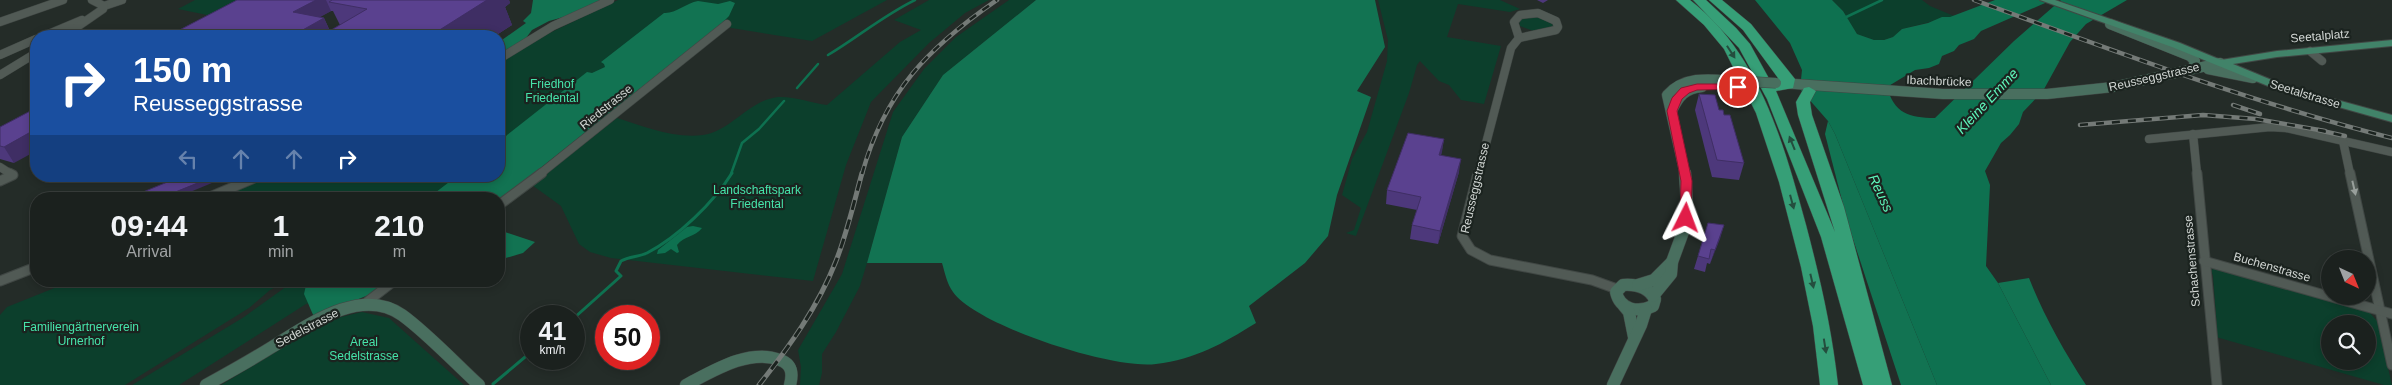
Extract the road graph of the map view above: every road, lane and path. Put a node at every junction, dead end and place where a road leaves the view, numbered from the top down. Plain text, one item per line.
1 (63, 0) edge
2 (92, 0) edge
3 (122, 0) edge
4 (610, 0) edge
5 (1682, 0) edge
6 (1699, 0) edge
7 (1715, 0) edge
8 (2045, 0) edge
9 (104, 6) junction
10 (96, 14) junction
11 (2103, 21) junction
12 (0, 22) edge
13 (727, 24) dead end
14 (58, 30) edge
15 (73, 30) edge
16 (1519, 38) junction
17 (30, 42) edge
18 (2392, 43) edge
19 (2176, 45) junction
20 (2349, 48) junction
21 (2392, 48) edge
22 (2310, 51) junction
23 (0, 55) edge
24 (505, 55) edge
25 (30, 57) edge
26 (2251, 58) junction
27 (2322, 61) dead end
28 (2220, 63) junction
29 (2193, 68) junction
30 (0, 75) edge
31 (2260, 80) junction
32 (1782, 85) junction
33 (1813, 89) junction
34 (2058, 94) joint
35 (1805, 115) junction
36 (2392, 119) edge
37 (2193, 134) junction
38 (2149, 139) dead end
39 (2343, 141) junction
40 (2392, 152) edge
41 (0, 167) edge
42 (0, 182) edge
43 (245, 182) edge
44 (221, 192) edge
45 (505, 200) edge
46 (1822, 221) junction
47 (2204, 261) junction
48 (1672, 262) junction
49 (30, 269) edge
50 (0, 281) edge
51 (1638, 285) junction
52 (386, 287) edge
53 (1617, 290) junction
54 (1653, 296) junction
55 (363, 305) junction
56 (1624, 306) junction
57 (1646, 309) junction
58 (2381, 311) junction
59 (2392, 314) edge
60 (1634, 337) junction
61 (2392, 366) edge
62 (206, 385) edge
63 (479, 385) edge
64 (686, 385) edge
65 (790, 385) edge
66 (1613, 385) edge
67 (1829, 385) edge
68 (1862, 385) edge
69 (1872, 385) edge
70 (1883, 385) edge
71 (2217, 385) edge

1 - 12 street
2 - 9 street
3 - 9 street
4 - 24 street
5 -> 67 highway
46 -> 6 highway
7 - 32 highway
8 - 11 main road
9 - 10 street
10 - 14 street
10 - 15 street
11 - 19 main road
11 - 29 main road
13 - 45 street, Riedstrasse
16 - 16 street, Reusseggstrasse
16 - 53 street, Reusseggstrasse
17 - 23 street
18 - 20 main road, Seetalplatz
19 - 26 main road
19 - 28 main road, Seetalstrasse
20 - 21 main road
20 - 22 main road, Seetalplatz
22 - 26 main road, Seetalplatz
22 - 27 street
25 - 30 street
26 - 28 main road, Reusseggstrasse
26 - 31 main road
28 - 29 main road, Reusseggstrasse
28 - 31 main road, Seetalstrasse
29 - 31 main road
29 - 34 main road, Reusseggstrasse
31 - 36 main road, Seetalstrasse
32 - 33 highway
32 - 35 highway
32 - 48 main road
33 - 34 main road, Ibachbrücke
33 - 35 highway
35 - 70 highway
37 - 38 street
37 - 39 street
37 - 47 street, Schachenstrasse
39 - 40 street
39 -> 58 street
41 - 42 street
43 - 44 street
46 - 68 highway
46 - 69 highway
47 - 58 street, Buchenstrasse
47 - 71 street, Schachenstrasse
48 - 51 main road
48 - 54 main road
49 - 50 street
51 - 53 main road
51 - 54 main road
52 - 55 street
53 - 56 main road
54 - 57 main road
55 - 62 main road, Sedelstrasse
55 - 63 main road, Sedelstrasse
56 - 57 main road
56 - 60 main road
57 - 60 main road
58 - 59 street, Buchenstrasse
58 - 61 street
60 - 66 main road
64 - 65 main road

